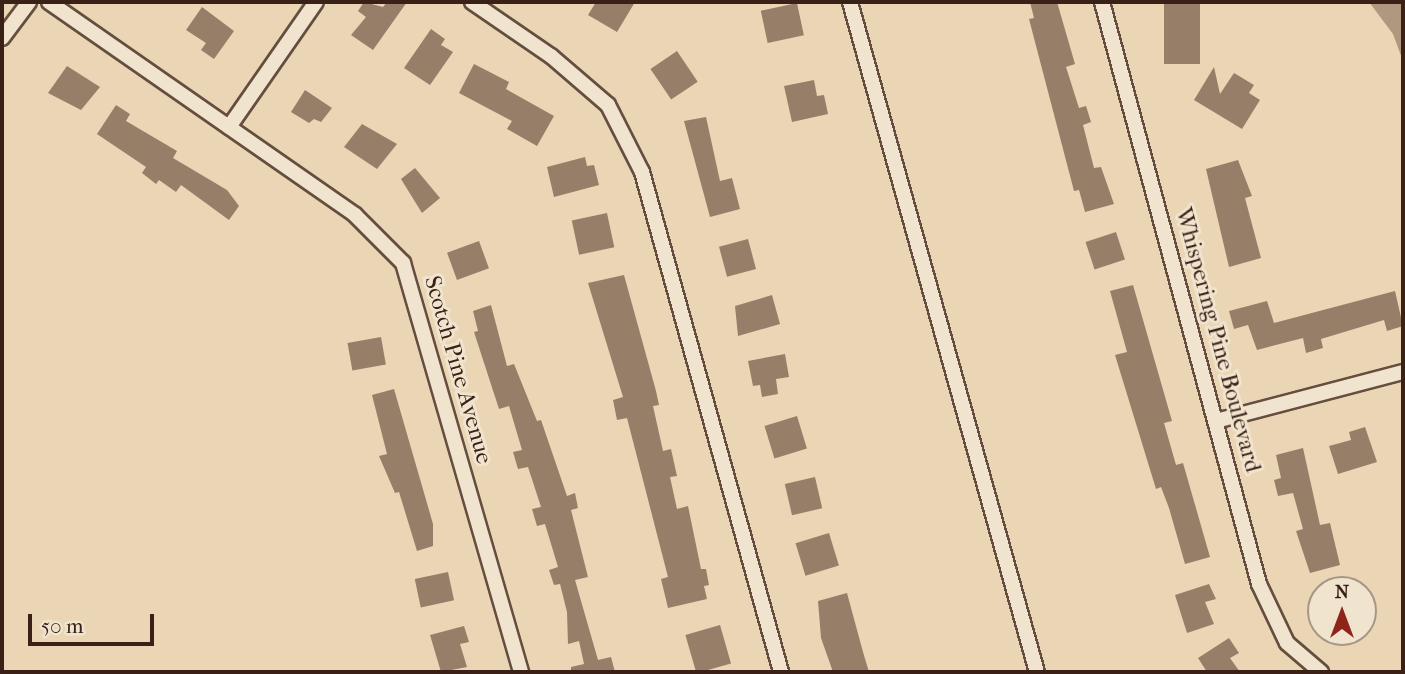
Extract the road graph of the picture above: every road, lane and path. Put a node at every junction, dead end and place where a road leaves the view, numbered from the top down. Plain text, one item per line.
1 (29, 2) edge
2 (49, 2) edge
3 (316, 2) edge
4 (472, 2) edge
5 (850, 2) edge
6 (1102, 2) edge
7 (2, 38) edge
8 (229, 127) junction
9 (1403, 372) edge
10 (1216, 421) junction
11 (521, 672) edge
12 (781, 672) edge
13 (1037, 672) edge
14 (1321, 672) edge

1 - 7 street
2 - 8 street, Scotch Pine Avenue
3 - 8 street
4 - 12 street
5 - 13 street
6 - 10 street, Whispering Pine Boulevard
8 - 11 street, Scotch Pine Avenue
9 - 10 street
10 - 14 street, Whispering Pine Boulevard

